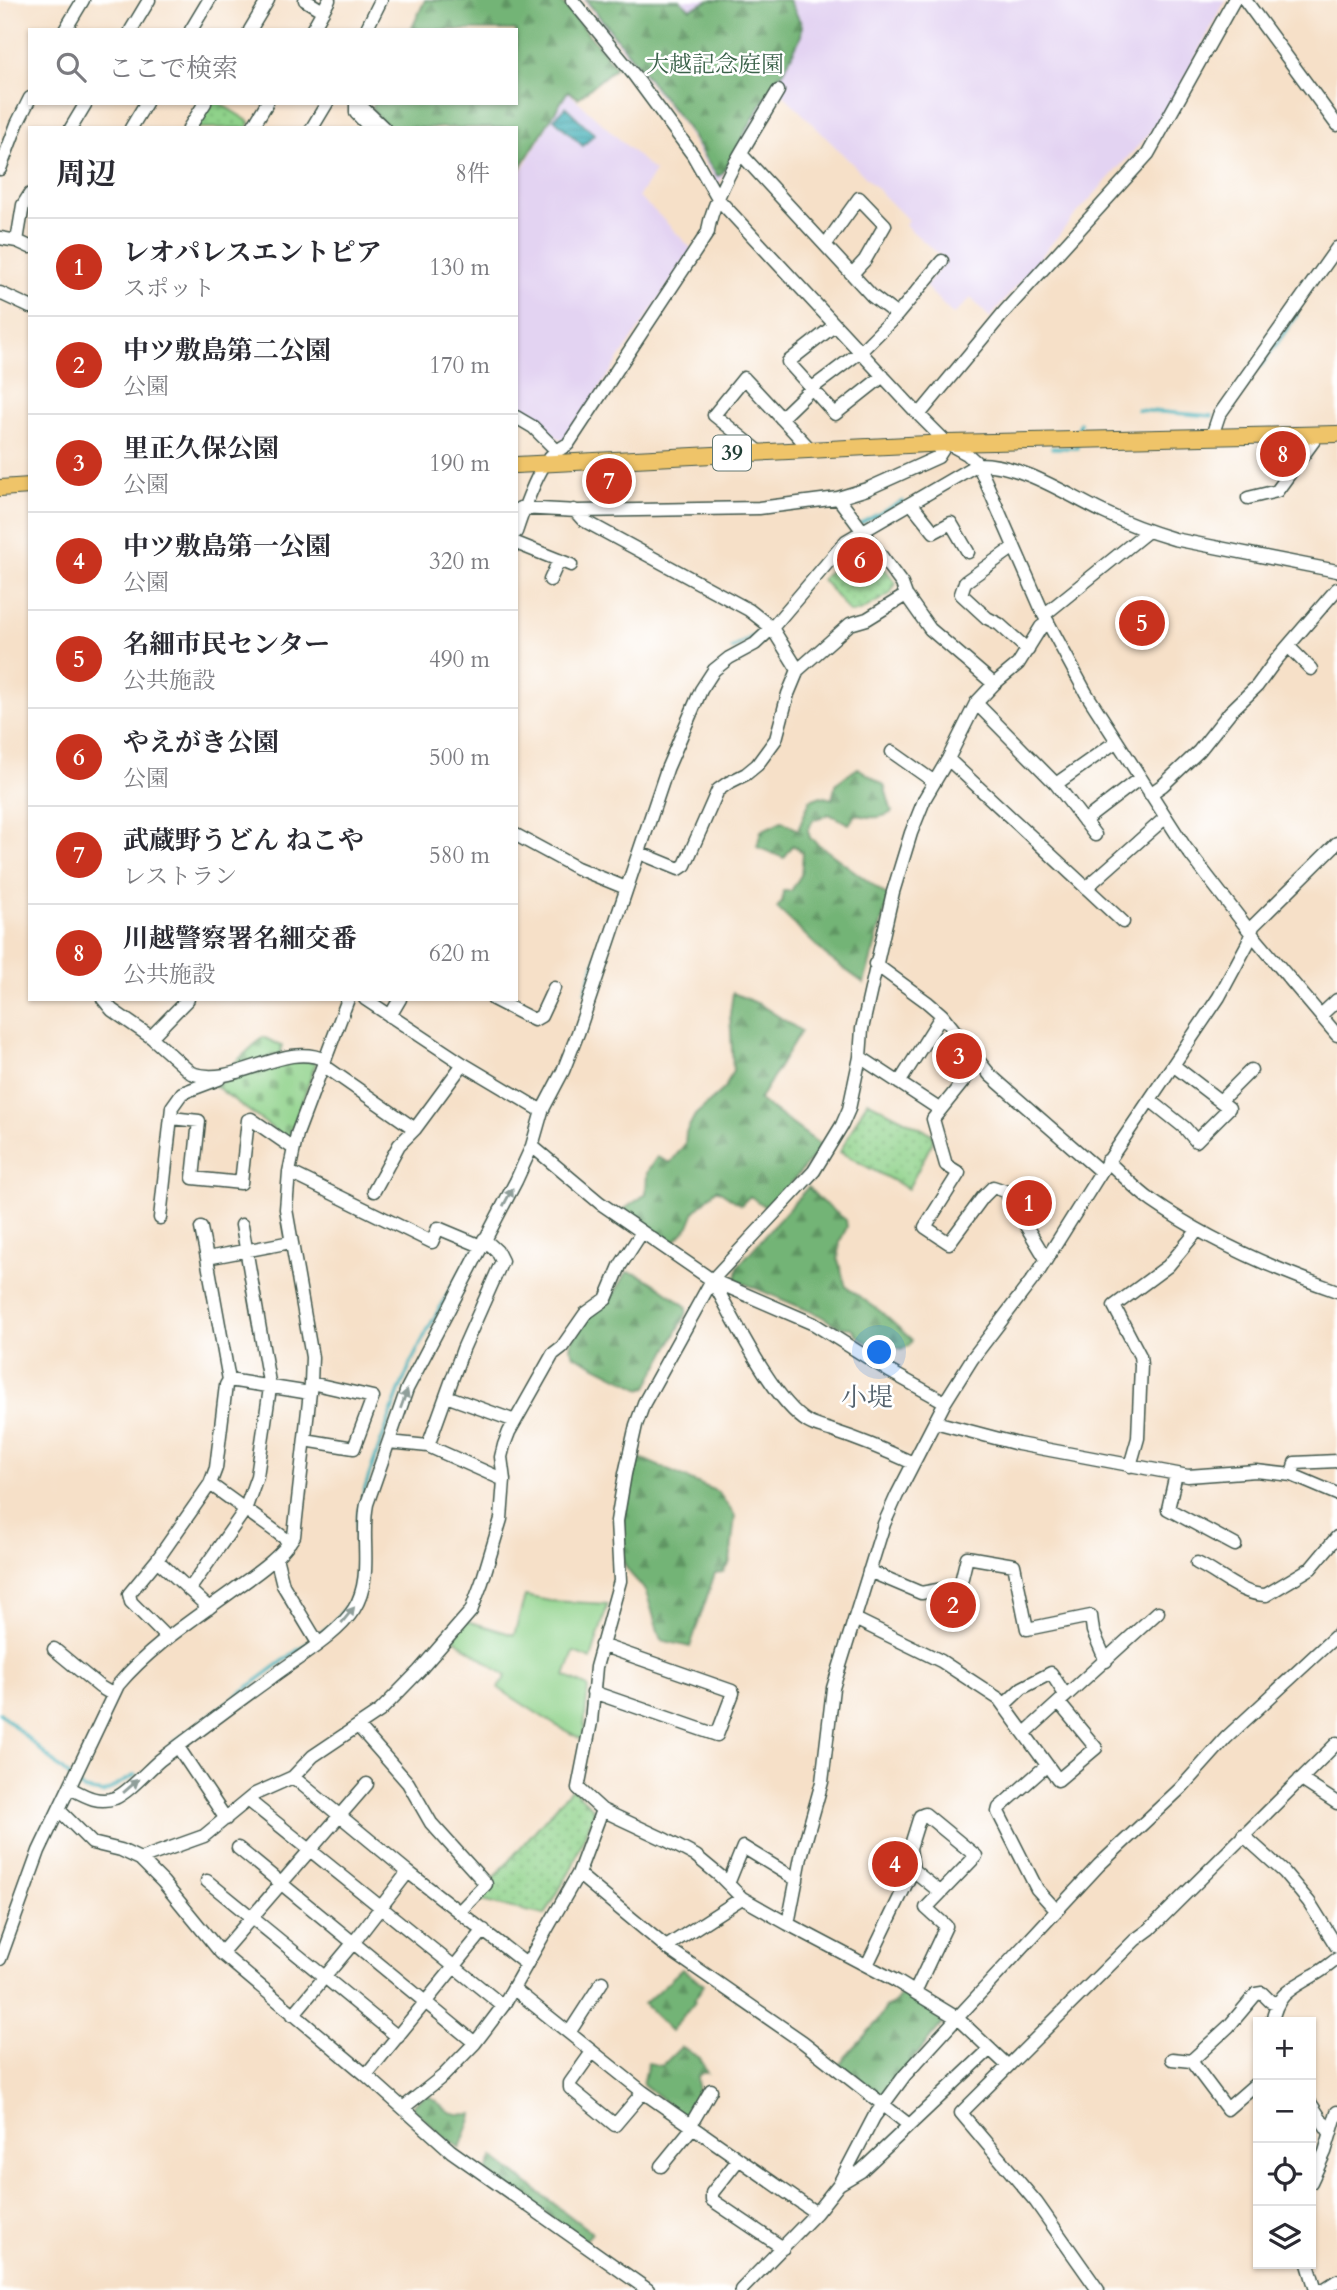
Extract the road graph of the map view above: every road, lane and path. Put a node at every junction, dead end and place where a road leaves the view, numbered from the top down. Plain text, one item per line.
1 (83, 0) edge
2 (149, 0) edge
3 (209, 0) edge
4 (268, 0) edge
5 (305, 0) edge
6 (381, 0) edge
7 (572, 0) edge
8 (1234, 0) edge
9 (1245, 0) edge
10 (326, 5) edge
11 (66, 28) edge
12 (132, 28) edge
13 (192, 28) edge
14 (251, 28) edge
15 (313, 28) edge
16 (367, 28) edge
17 (778, 91) dead end
18 (28, 102) edge
19 (85, 105) edge
20 (145, 105) edge
21 (204, 105) edge
22 (266, 105) edge
23 (326, 105) edge
24 (356, 105) edge
25 (358, 105) edge
26 (1337, 125) edge
27 (72, 126) edge
28 (132, 126) edge
29 (191, 126) edge
30 (253, 126) edge
31 (313, 126) edge
32 (368, 126) edge
33 (382, 126) edge
34 (741, 154) junction
35 (0, 169) edge
36 (28, 197) edge
37 (718, 200) junction
38 (0, 238) edge
39 (24, 244) edge
40 (826, 244) junction
41 (1337, 248) edge
42 (942, 261) dead end
43 (1324, 266) junction
44 (852, 274) junction
45 (1337, 274) edge
46 (0, 293) edge
47 (28, 306) edge
48 (897, 315) junction
49 (835, 325) junction
50 (860, 352) junction
51 (883, 376) junction
52 (811, 389) junction
53 (919, 415) junction
54 (518, 417) edge
55 (780, 418) junction
56 (1337, 434) edge
57 (1318, 435) junction
58 (1212, 436) junction
59 (947, 443) junction
60 (811, 450) junction
61 (557, 451) junction
62 (760, 452) junction
63 (545, 464) junction
64 (978, 464) junction
65 (518, 465) edge
66 (28, 486) edge
67 (0, 488) edge
68 (838, 498) junction
69 (1248, 498) dead end
70 (911, 503) junction
71 (520, 508) edge
72 (574, 510) junction
73 (860, 527) junction
74 (1148, 531) junction
75 (518, 544) edge
76 (1014, 547) junction
77 (968, 552) dead end
78 (1337, 571) edge
79 (550, 580) dead end
80 (1337, 589) edge
81 (905, 595) junction
82 (1046, 618) junction
83 (772, 628) junction
84 (1288, 646) junction
85 (1028, 650) junction
86 (1311, 669) dead end
87 (798, 670) junction
88 (994, 684) junction
89 (976, 703) junction
90 (1117, 741) junction
91 (892, 752) dead end
92 (948, 759) junction
93 (1140, 778) junction
94 (933, 781) junction
95 (1056, 784) junction
96 (1150, 794) junction
97 (1166, 818) junction
98 (1084, 821) junction
99 (1095, 835) dead end
100 (518, 836) edge
101 (1337, 844) edge
102 (640, 853) junction
103 (626, 888) junction
104 (1086, 888) junction
105 (1123, 922) dead end
106 (1251, 933) junction
107 (875, 964) junction
108 (554, 988) dead end
109 (1337, 1000) edge
110 (105, 1001) edge
111 (186, 1001) edge
112 (347, 1001) edge
113 (368, 1001) edge
114 (399, 1001) edge
115 (497, 1001) edge
116 (942, 1015) junction
117 (390, 1016) junction
118 (1321, 1016) junction
119 (1337, 1035) edge
120 (151, 1037) junction
121 (860, 1057) junction
122 (324, 1062) junction
123 (978, 1063) junction
124 (463, 1064) junction
125 (1173, 1065) junction
126 (1251, 1070) dead end
127 (229, 1075) junction
128 (899, 1083) junction
129 (1150, 1100) junction
130 (1220, 1101) junction
131 (940, 1109) junction
132 (542, 1111) junction
133 (171, 1118) junction
134 (415, 1129) junction
135 (532, 1146) junction
136 (293, 1148) junction
137 (1104, 1167) junction
138 (289, 1172) junction
139 (374, 1191) dead end
140 (160, 1218) dead end
141 (243, 1225) dead end
142 (201, 1228) dead end
143 (1198, 1230) junction
144 (642, 1232) junction
145 (291, 1242) junction
146 (482, 1243) junction
147 (247, 1250) junction
148 (206, 1258) junction
149 (1046, 1259) junction
150 (712, 1280) junction
151 (1337, 1292) edge
152 (229, 1380) junction
153 (270, 1388) junction
154 (311, 1388) junction
155 (446, 1396) junction
156 (945, 1402) junction
157 (515, 1421) junction
158 (935, 1422) junction
159 (305, 1440) junction
160 (388, 1441) junction
161 (428, 1446) junction
162 (1337, 1461) edge
163 (913, 1463) junction
164 (1130, 1466) junction
165 (1176, 1474) junction
166 (1292, 1475) junction
167 (504, 1480) junction
168 (210, 1484) junction
169 (1337, 1494) edge
170 (245, 1510) junction
171 (1337, 1537) edge
172 (290, 1542) junction
173 (1236, 1545) dead end
174 (276, 1557) junction
175 (157, 1560) junction
176 (1196, 1563) dead end
177 (869, 1571) junction
178 (189, 1590) junction
179 (209, 1608) junction
180 (1158, 1612) dead end
181 (855, 1619) junction
182 (1337, 1634) edge
183 (167, 1638) junction
184 (316, 1639) junction
185 (601, 1645) junction
186 (54, 1648) dead end
187 (1106, 1661) junction
188 (593, 1692) junction
189 (113, 1694) junction
190 (1062, 1699) junction
191 (1004, 1705) junction
192 (358, 1726) junction
193 (1026, 1733) junction
194 (1337, 1743) edge
195 (178, 1747) junction
196 (1046, 1766) junction
197 (292, 1777) junction
198 (1300, 1779) junction
199 (368, 1784) dead end
200 (70, 1788) junction
201 (248, 1801) junction
202 (1337, 1803) edge
203 (59, 1810) junction
204 (601, 1810) junction
205 (340, 1815) junction
206 (226, 1819) junction
207 (1243, 1835) junction
208 (238, 1848) dead end
209 (310, 1850) junction
210 (140, 1859) junction
211 (913, 1870) junction
212 (408, 1872) junction
213 (578, 1874) junction
214 (797, 1880) junction
215 (207, 1881) dead end
216 (281, 1883) junction
217 (728, 1884) junction
218 (940, 1892) junction
219 (742, 1898) junction
220 (381, 1908) junction
221 (1056, 1910) junction
222 (459, 1912) junction
223 (251, 1918) junction
224 (788, 1924) junction
225 (484, 1930) junction
226 (354, 1942) junction
227 (666, 1947) junction
228 (1337, 1947) edge
229 (221, 1953) junction
230 (0, 1959) edge
231 (1337, 1959) edge
232 (526, 1964) junction
233 (867, 1965) junction
234 (455, 1967) junction
235 (325, 1976) junction
236 (602, 1982) dead end
237 (514, 1989) junction
238 (915, 1992) junction
239 (426, 2001) junction
240 (1277, 2003) junction
241 (503, 2006) junction
242 (293, 2015) junction
243 (1273, 2017) edge
244 (957, 2018) junction
245 (569, 2033) junction
246 (398, 2037) junction
247 (475, 2043) junction
248 (990, 2049) junction
249 (592, 2052) junction
250 (1172, 2059) dead end
251 (1191, 2061) junction
252 (1008, 2066) junction
253 (366, 2075) junction
254 (1253, 2086) edge
255 (711, 2090) dead end
256 (643, 2092) junction
257 (884, 2104) junction
258 (403, 2108) junction
259 (1316, 2112) edge
260 (1337, 2112) edge
261 (909, 2125) junction
262 (691, 2127) junction
263 (1330, 2133) junction
264 (739, 2159) junction
265 (661, 2166) dead end
266 (1316, 2171) edge
267 (839, 2184) junction
268 (816, 2213) junction
269 (783, 2248) junction
270 (1310, 2269) edge
271 (1337, 2281) edge
272 (648, 2290) edge
273 (741, 2290) edge
274 (1098, 2290) edge
275 (1316, 2290) edge
276 (1323, 2290) edge

1 - 11 street
2 - 12 street
3 - 13 street
4 - 14 street
5 - 10 street
6 - 16 street
7 - 37 street
8 - 53 street
9 - 26 street
10 - 15 street
17 - 34 street
18 - 35 street
19 - 27 street
20 - 28 street
21 - 29 street
22 - 30 street
23 - 31 street
24 - 32 street
25 - 33 street
34 - 37 street
34 - 40 street
36 - 39 street
37 - 49 street
37 - 61 street
38 - 39 street
40 - 44 street
40 - 44 street
41 - 43 street
42 - 48 street
43 - 45 street
43 - 58 street
44 - 48 street
46 - 47 street
48 - 50 street
49 - 50 street
49 - 52 street
50 - 51 street
50 - 52 street
51 - 52 street
51 - 53 street
52 - 55 street
53 - 59 street
54 - 61 street
55 - 60 street
55 - 62 street
56 - 57 main road, 39
57 - 58 main road, 39
57 - 69 street
58 - 59 main road, 39
59 - 60 main road, 39
59 - 64 street
59 - 68 street
60 - 62 main road, 39
61 - 63 street
62 - 63 main road, 39
63 - 65 main road, 39
63 - 71 street
64 - 70 street
64 - 74 street
64 - 76 street
66 - 67 main road
68 - 72 street
68 - 73 street
70 - 73 street
70 - 77 street
71 - 72 street
72 - 83 street
73 - 81 street
73 - 83 street
74 - 78 street
74 - 82 street
75 - 79 street
76 - 82 street
76 - 85 street
80 - 84 street
81 - 87 street
81 - 88 street
82 - 85 street
82 - 90 street
83 - 87 street
83 - 102 street
84 - 86 street
84 - 96 street
85 - 88 street
87 - 102 street
88 - 89 street
89 - 92 street
89 - 95 street
90 - 93 street
90 - 95 street
91 - 94 street
92 - 94 street
92 - 104 street
93 - 96 street
93 - 98 street
94 - 107 street
95 - 98 street
96 - 97 street
97 - 104 street
97 - 106 street
98 - 99 street
100 - 103 street
101 - 106 street
102 - 103 street
103 - 132 street
104 - 105 street
106 - 118 street
106 - 125 street
107 - 116 street
107 - 121 street
108 - 115 street
109 - 118 street
110 - 120 street
111 - 120 street
112 - 122 street
113 - 117 street
114 - 117 street
116 - 123 street
116 - 128 street
117 - 124 street
118 - 119 street
120 - 127 street
121 - 128 street
121 - 150 street
122 - 127 street
122 - 134 street
122 - 136 street
123 - 131 street
123 - 137 street
124 - 132 street
124 - 134 street
125 - 129 street
125 - 130 street
126 - 130 street
127 - 133 street
128 - 131 street
129 - 130 street
129 - 137 street
131 - 149 street
132 - 135 street
133 - 136 street
133 - 140 street
134 - 139 street
135 - 144 street
146 -> 135 street
136 - 138 street
137 - 143 street
137 - 149 street
138 - 145 street
138 - 146 street
141 - 147 street
142 - 148 street
143 - 151 street
143 - 164 street
144 - 150 street
144 - 157 street
145 - 147 street
145 - 154 street
146 - 155 street
160 -> 146 street
147 - 148 street
147 - 153 street
148 - 152 street
149 - 156 street
150 - 156 street
150 - 163 street
150 - 185 street
152 - 153 street
152 - 168 street
153 - 154 street
153 - 170 street
154 - 159 street
154 - 159 street
155 - 157 street
155 - 161 street
156 - 158 street
157 - 167 street
158 - 163 street
158 - 164 street
159 - 172 street
160 - 161 street
184 -> 160 street
161 - 167 street
162 - 166 street
163 - 177 street
164 - 165 street
165 - 166 street
165 - 173 street
166 - 169 street
167 - 192 street
168 - 170 street
168 - 175 street
170 - 172 street
170 - 178 street
171 - 176 street
172 - 174 street
174 - 179 street
174 - 184 street
175 - 178 street
175 - 183 street
177 - 181 street
177 - 187 street
178 - 179 street
179 - 183 street
180 - 187 street
181 - 191 street
181 - 214 street
182 - 221 street
183 - 189 street
184 - 195 street
185 - 188 street
185 - 188 street
186 - 189 street
187 - 190 street
188 - 204 street
189 - 200 street
190 - 191 street
190 - 193 street
190 - 196 street
191 - 193 street
192 - 197 street
192 - 222 street
193 - 196 street
194 - 198 street
200 -> 195 street
195 - 206 street
196 - 221 street
197 - 201 street
197 - 205 street
198 - 202 street
198 - 207 street
199 - 205 street
200 - 203 street
201 - 206 street
201 - 209 street
203 - 210 street
203 - 230 street
204 - 213 street
204 - 217 street
205 - 209 street
205 - 212 street
206 - 210 street
207 - 228 street
207 - 252 street
208 - 216 street
209 - 216 street
209 - 220 street
210 - 229 street
211 - 218 street
211 - 218 street
211 - 233 street
212 - 220 street
212 - 222 street
213 - 227 street
213 - 232 street
214 - 217 street
214 - 224 street
215 - 223 street
216 - 223 street
216 - 226 street
217 - 219 street
218 - 238 street
219 - 224 street
219 - 227 street
220 - 226 street
220 - 234 street
221 - 244 street
222 - 225 street
223 - 229 street
223 - 235 street
224 - 233 street
225 - 232 street
225 - 234 street
226 - 235 street
226 - 239 street
227 - 257 street
229 - 242 street
231 - 240 street
232 - 237 street
233 - 238 street
234 - 239 street
234 - 241 street
235 - 242 street
235 - 246 street
236 - 245 street
237 - 241 street
237 - 245 street
238 - 244 street
239 - 246 street
239 - 247 street
240 - 243 street
240 - 251 street
241 - 247 street
242 - 253 street
244 - 248 street
244 - 257 street
245 - 249 street
246 - 253 street
247 - 258 street
248 - 252 street
248 - 261 street
249 - 256 street
249 - 256 street
250 - 251 street
251 - 254 street
252 - 274 street
253 - 258 street
255 - 262 street
256 - 262 street
257 - 261 street
257 - 267 street
258 - 272 street
259 - 263 street
260 - 263 street
261 - 267 street
262 - 264 street
262 - 265 street
263 - 266 street
264 - 268 street
264 - 269 street
267 - 268 street
268 - 269 street
269 - 273 street
270 - 275 street
271 - 276 street

